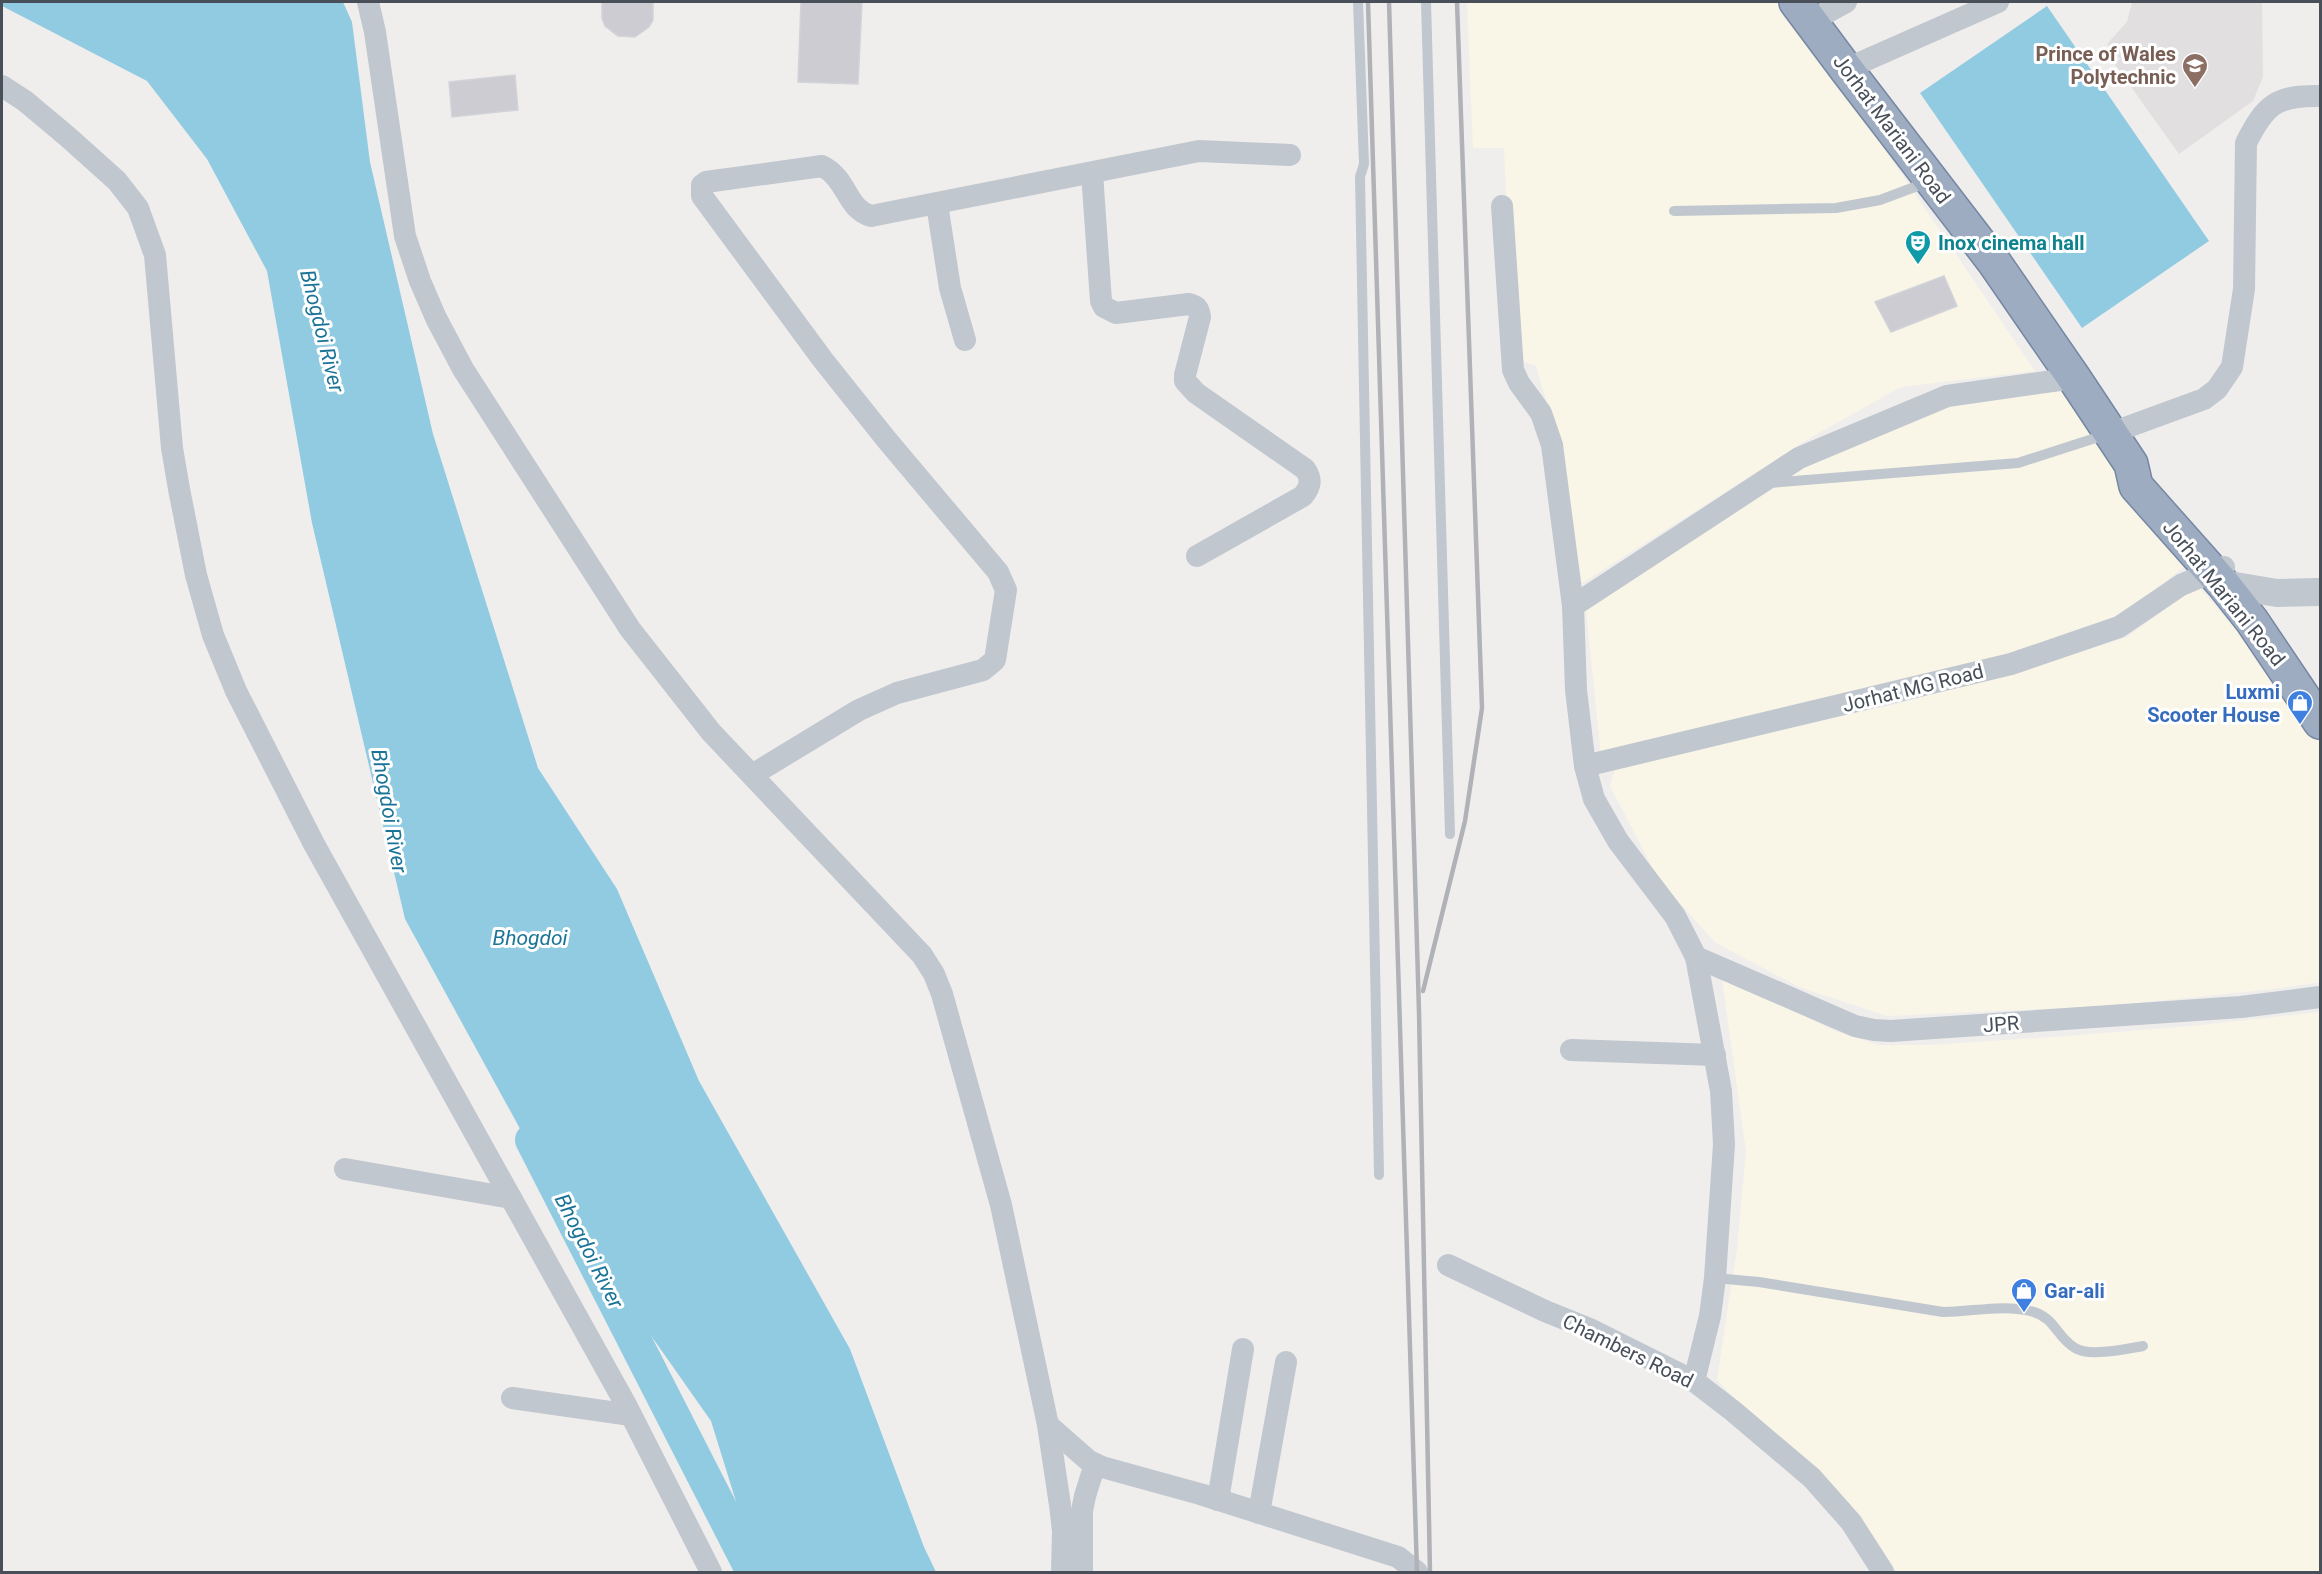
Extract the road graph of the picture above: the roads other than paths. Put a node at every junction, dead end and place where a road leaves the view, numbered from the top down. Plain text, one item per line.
1 (368, 2) edge
2 (1358, 2) edge
3 (1426, 2) edge
4 (1846, 2) edge
5 (1998, 2) edge
6 (1804, 11) edge
7 (1846, 69) junction
8 (2, 86) edge
9 (2320, 96) edge
10 (1290, 155) dead end
11 (1092, 173) junction
12 (1931, 180) junction
13 (937, 204) junction
14 (1502, 206) dead end
15 (1674, 211) dead end
16 (965, 340) dead end
17 (2074, 378) junction
18 (2111, 433) junction
19 (1759, 484) junction
20 (1197, 556) dead end
21 (2226, 578) junction
22 (2320, 592) edge
23 (1573, 606) junction
24 (2320, 685) edge
25 (2320, 722) edge
26 (1585, 766) junction
27 (752, 775) junction
28 (1450, 834) dead end
29 (1696, 957) junction
30 (2320, 997) edge
31 (1571, 1050) dead end
32 (1715, 1055) junction
33 (345, 1169) dead end
34 (1379, 1175) dead end
35 (511, 1198) junction
36 (1448, 1265) dead end
37 (1715, 1278) junction
38 (2143, 1346) dead end
39 (1243, 1349) dead end
40 (1286, 1362) dead end
41 (1694, 1381) junction
42 (512, 1398) dead end
43 (631, 1415) junction
44 (1048, 1425) junction
45 (1095, 1464) junction
46 (1218, 1500) junction
47 (1259, 1513) junction
48 (1398, 1565) edge
49 (711, 1572) edge
50 (1062, 1572) edge
51 (1082, 1572) edge
52 (1417, 1572) edge
53 (1883, 1572) edge

1 - 27 street
2 - 34 lane
3 - 28 lane
4 - 6 street
5 - 7 street
6 - 7 highway, Jorhat Mariani Road
7 - 12 highway, Jorhat Mariani Road
8 - 35 street
9 - 18 street
10 - 11 street
11 - 13 street
11 - 20 street
12 - 15 lane
12 - 17 highway, Jorhat Mariani Road
13 - 16 street
13 - 27 street
14 - 23 street
17 - 18 highway, Jorhat Mariani Road
17 - 19 street
18 - 19 lane
18 - 21 highway, Jorhat Mariani Road
19 - 23 street
21 - 22 street
21 - 24 highway, Jorhat Mariani Road
21 - 25 highway, Jorhat Mariani Road
21 - 26 street, Jorhat MG Road
23 - 26 street
26 - 29 street
27 - 44 street
29 - 30 street, JPR
29 - 32 street
31 - 32 street
32 - 37 street
33 - 35 street
35 - 43 street
36 - 41 street, Chambers Road
37 - 38 lane
37 - 41 street
39 - 46 street
40 - 47 street
41 - 53 street, Chambers Road
42 - 43 street
43 - 49 street
44 - 45 street
44 - 50 street
45 - 46 street
45 - 51 street
46 - 47 street
47 - 48 street
48 - 52 street

